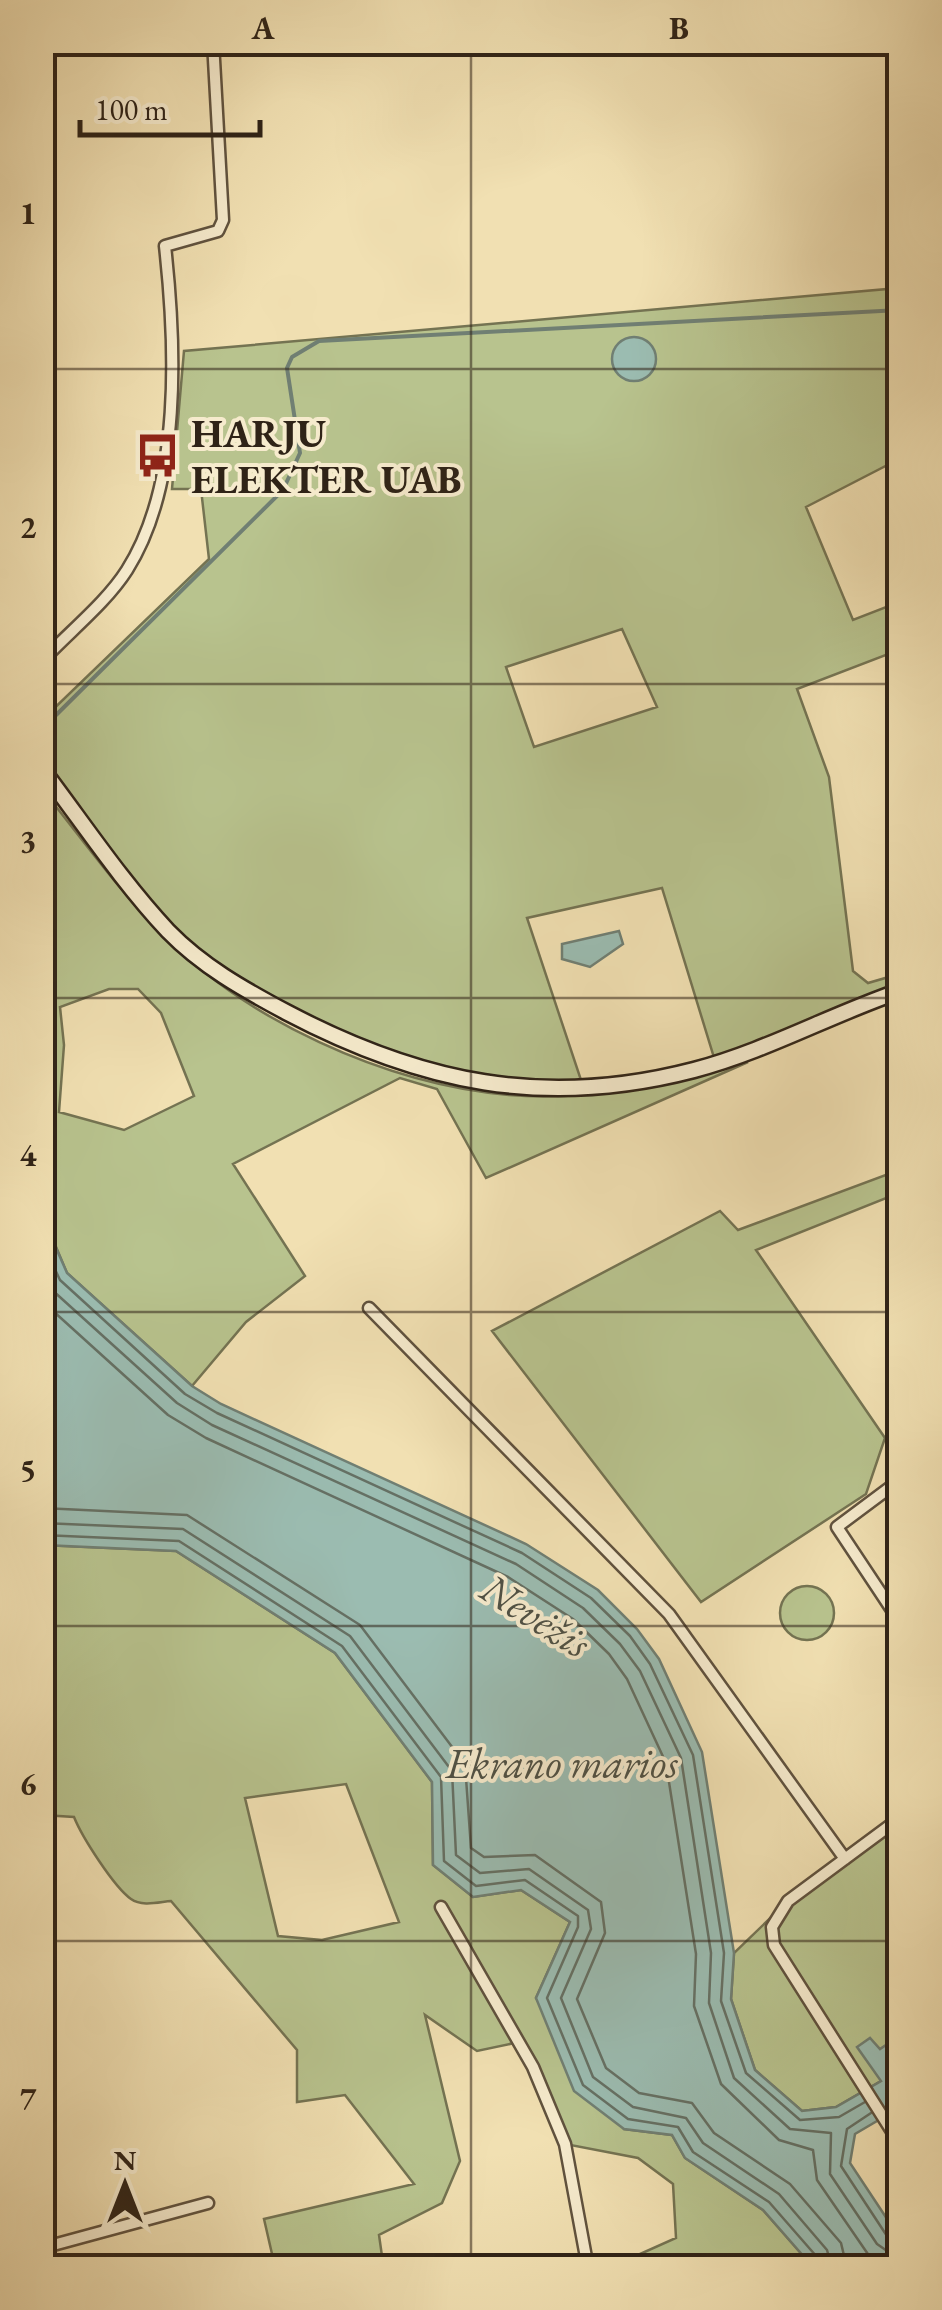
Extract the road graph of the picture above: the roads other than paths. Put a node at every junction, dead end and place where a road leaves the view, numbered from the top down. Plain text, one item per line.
1 (213, 42) edge
2 (42, 661) edge
3 (42, 769) edge
4 (900, 991) edge
5 (369, 1308) dead end
6 (900, 1480) edge
7 (900, 1622) edge
8 (900, 1818) edge
9 (845, 1859) junction
10 (441, 1907) dead end
11 (900, 2144) edge
12 (208, 2203) dead end
13 (42, 2248) edge
14 (900, 2256) edge
15 (588, 2268) edge
16 (873, 2268) edge

1 - 2 street
3 - 4 main road
5 - 9 street
6 - 7 street
8 - 9 street
9 - 11 street
10 - 15 street
12 - 13 street
14 - 16 street

